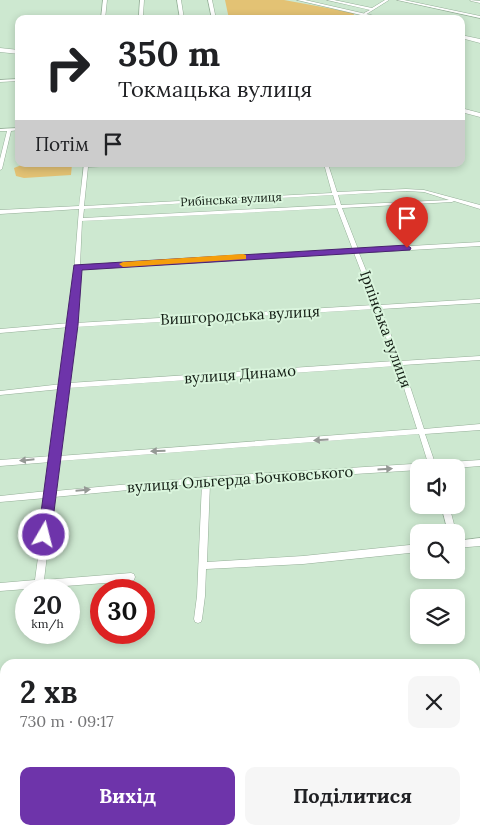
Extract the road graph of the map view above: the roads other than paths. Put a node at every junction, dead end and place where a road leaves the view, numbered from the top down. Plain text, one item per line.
1 (105, 0) edge
2 (142, 0) edge
3 (179, 0) edge
4 (210, 0) edge
5 (299, 0) edge
6 (329, 0) edge
7 (387, 0) edge
8 (399, 0) edge
9 (472, 0) edge
10 (480, 2) edge
11 (372, 10) junction
12 (365, 14) junction
13 (103, 15) edge
14 (141, 15) dead end
15 (181, 15) edge
16 (213, 15) edge
17 (369, 15) edge
18 (480, 17) edge
19 (465, 37) edge
20 (480, 40) edge
21 (0, 45) edge
22 (15, 47) edge
23 (0, 50) edge
24 (15, 52) edge
25 (15, 80) edge
26 (0, 81) edge
27 (465, 111) edge
28 (480, 114) edge
29 (465, 117) edge
30 (480, 120) edge
31 (15, 129) edge
32 (0, 130) edge
33 (9, 130) junction
34 (86, 167) edge
35 (327, 167) edge
36 (0, 169) edge
37 (334, 193) junction
38 (460, 201) junction
39 (339, 206) junction
40 (480, 207) edge
41 (82, 208) junction
42 (0, 212) edge
43 (80, 220) junction
44 (480, 244) edge
45 (357, 250) junction
46 (78, 267) junction
47 (480, 301) edge
48 (378, 306) junction
49 (73, 325) junction
50 (0, 331) edge
51 (480, 358) edge
52 (399, 363) junction
53 (65, 386) junction
54 (0, 393) edge
55 (480, 427) edge
56 (422, 432) junction
57 (55, 458) junction
58 (430, 459) edge
59 (0, 463) edge
60 (480, 463) edge
61 (465, 464) edge
62 (410, 468) edge
63 (206, 480) junction
64 (50, 493) junction
65 (0, 499) edge
66 (480, 542) edge
67 (465, 543) edge
68 (410, 549) edge
69 (202, 566) junction
70 (131, 577) dead end
71 (39, 579) edge
72 (80, 580) edge
73 (15, 585) edge
74 (0, 587) edge
75 (198, 618) dead end

1 - 13 street
2 - 14 street
3 - 15 street
4 - 16 street
5 - 12 main road
6 - 11 street
7 - 11 street
8 - 18 street
9 - 10 street
11 - 12 street
12 - 17 main road
19 - 20 main road
21 - 22 main road
23 - 24 main road
25 - 26 street
27 - 28 main road
29 - 30 main road
31 - 33 street
32 - 33 street
33 - 36 street
34 - 41 street
35 - 37 street, Ірпінська вулиця
37 - 38 street, Рибінська вулиця
37 - 39 street, Ірпінська вулиця
37 - 41 street, Рибінська вулиця
38 - 39 street, Рибінська вулиця
38 - 40 street, Рибінська вулиця
39 - 43 street, Рибінська вулиця
39 - 45 street, Ірпінська вулиця
41 - 42 street, Рибінська вулиця
41 - 43 street
43 - 46 street
44 - 45 street
45 - 46 street
45 - 48 street, Ірпінська вулиця
46 - 49 street
47 - 48 street, Вишгородська вулиця
48 - 49 street, Вишгородська вулиця
48 - 52 street, Ірпінська вулиця
49 - 50 street, Вишгородська вулиця
49 - 53 street
51 - 52 street, вулиця Динамо
52 - 53 street, вулиця Динамо
52 - 56 street, Ірпінська вулиця
53 - 54 street, вулиця Динамо
53 - 57 street
55 - 56 street
56 -> 57 street
56 - 58 street, Ірпінська вулиця
57 -> 59 street
57 - 64 street
60 - 61 street, вулиця Ольгерда Бочковського
63 -> 62 street, вулиця Ольгерда Бочковського
64 -> 63 street, вулиця Ольгерда Бочковського
63 - 69 street
64 - 65 street, вулиця Ольгерда Бочковського
64 - 71 street
66 - 67 street
68 - 69 street
69 - 75 street
70 - 72 street
73 - 74 street

